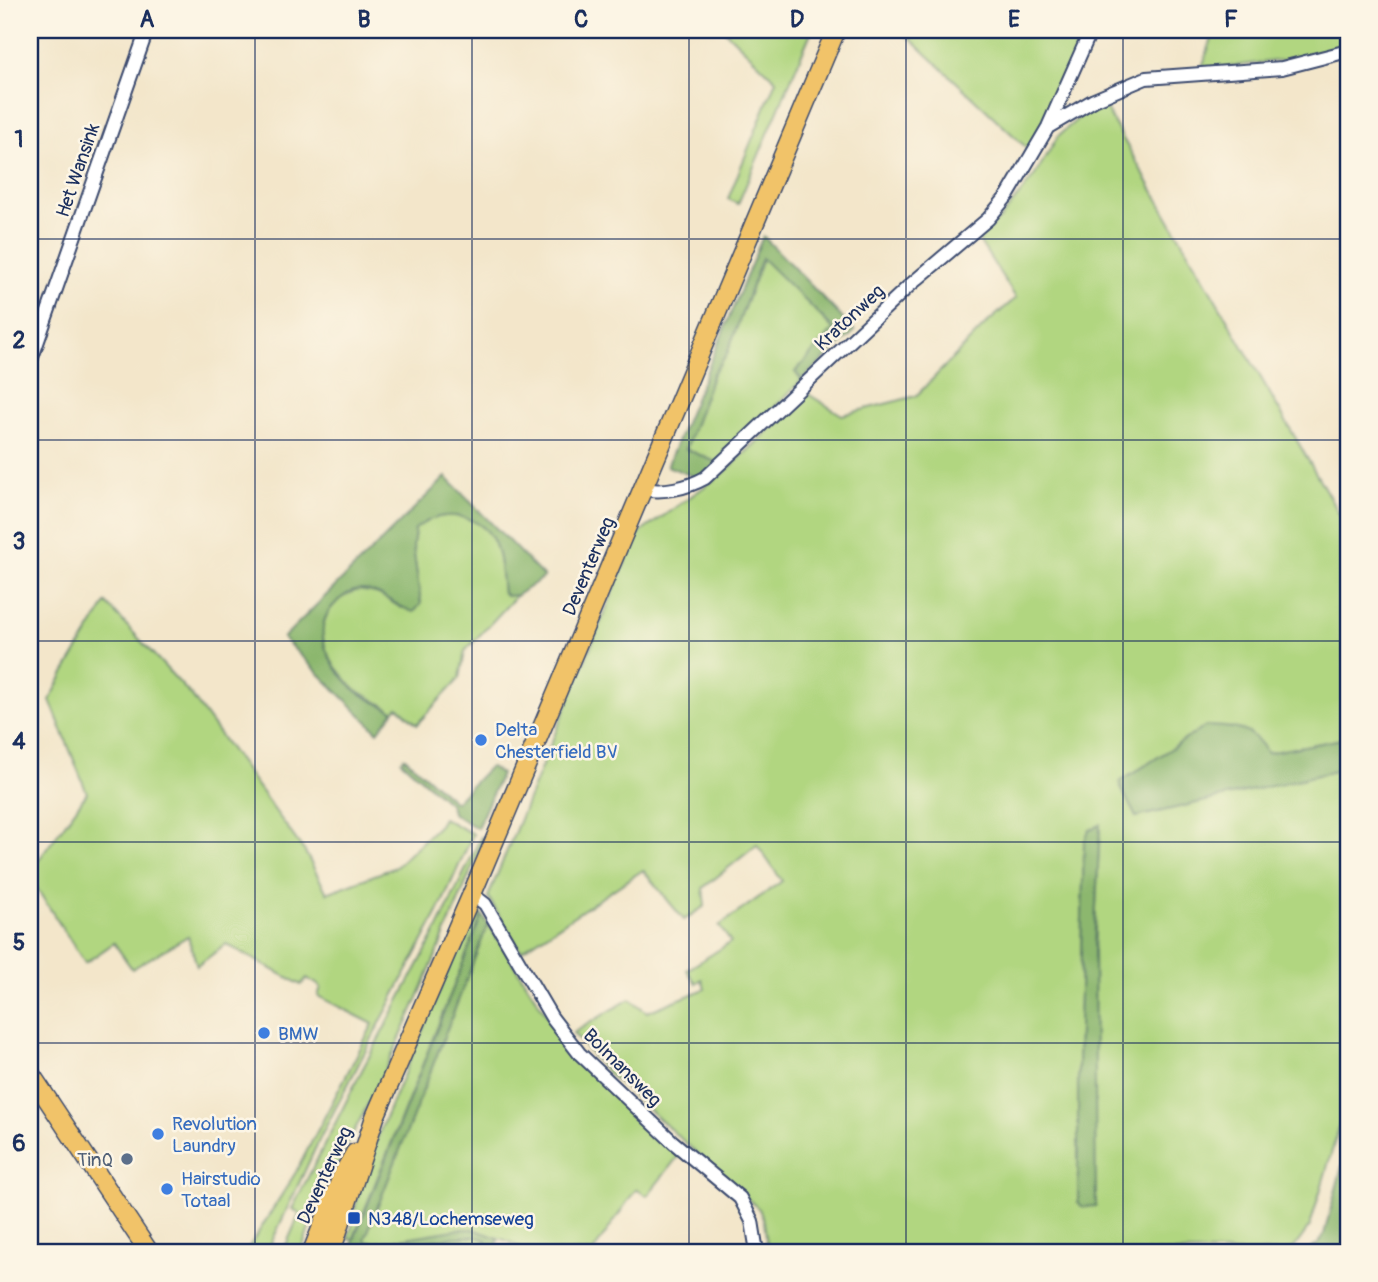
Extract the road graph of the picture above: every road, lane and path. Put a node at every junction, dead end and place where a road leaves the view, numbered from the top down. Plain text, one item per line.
1 (147, 30) edge
2 (836, 30) edge
3 (1091, 30) edge
4 (1348, 51) edge
5 (1048, 127) junction
6 (34, 338) edge
7 (30, 363) edge
8 (643, 489) junction
9 (472, 894) junction
10 (30, 1073) edge
11 (375, 1116) junction
12 (149, 1252) edge
13 (312, 1252) edge
14 (331, 1252) edge
15 (757, 1252) edge

1 - 6 street, Het Wansink
2 - 8 main road, Deventerweg
3 - 5 street, Kratonweg
4 - 5 street, Kratonweg
5 - 8 street, Kratonweg
6 - 7 street, Het Wansink
8 - 9 main road, Deventerweg
9 - 11 main road, Deventerweg
9 - 15 street, Bolmansweg
10 - 12 main road
11 - 13 main road, Deventerweg
11 - 14 main road, Deventerweg

